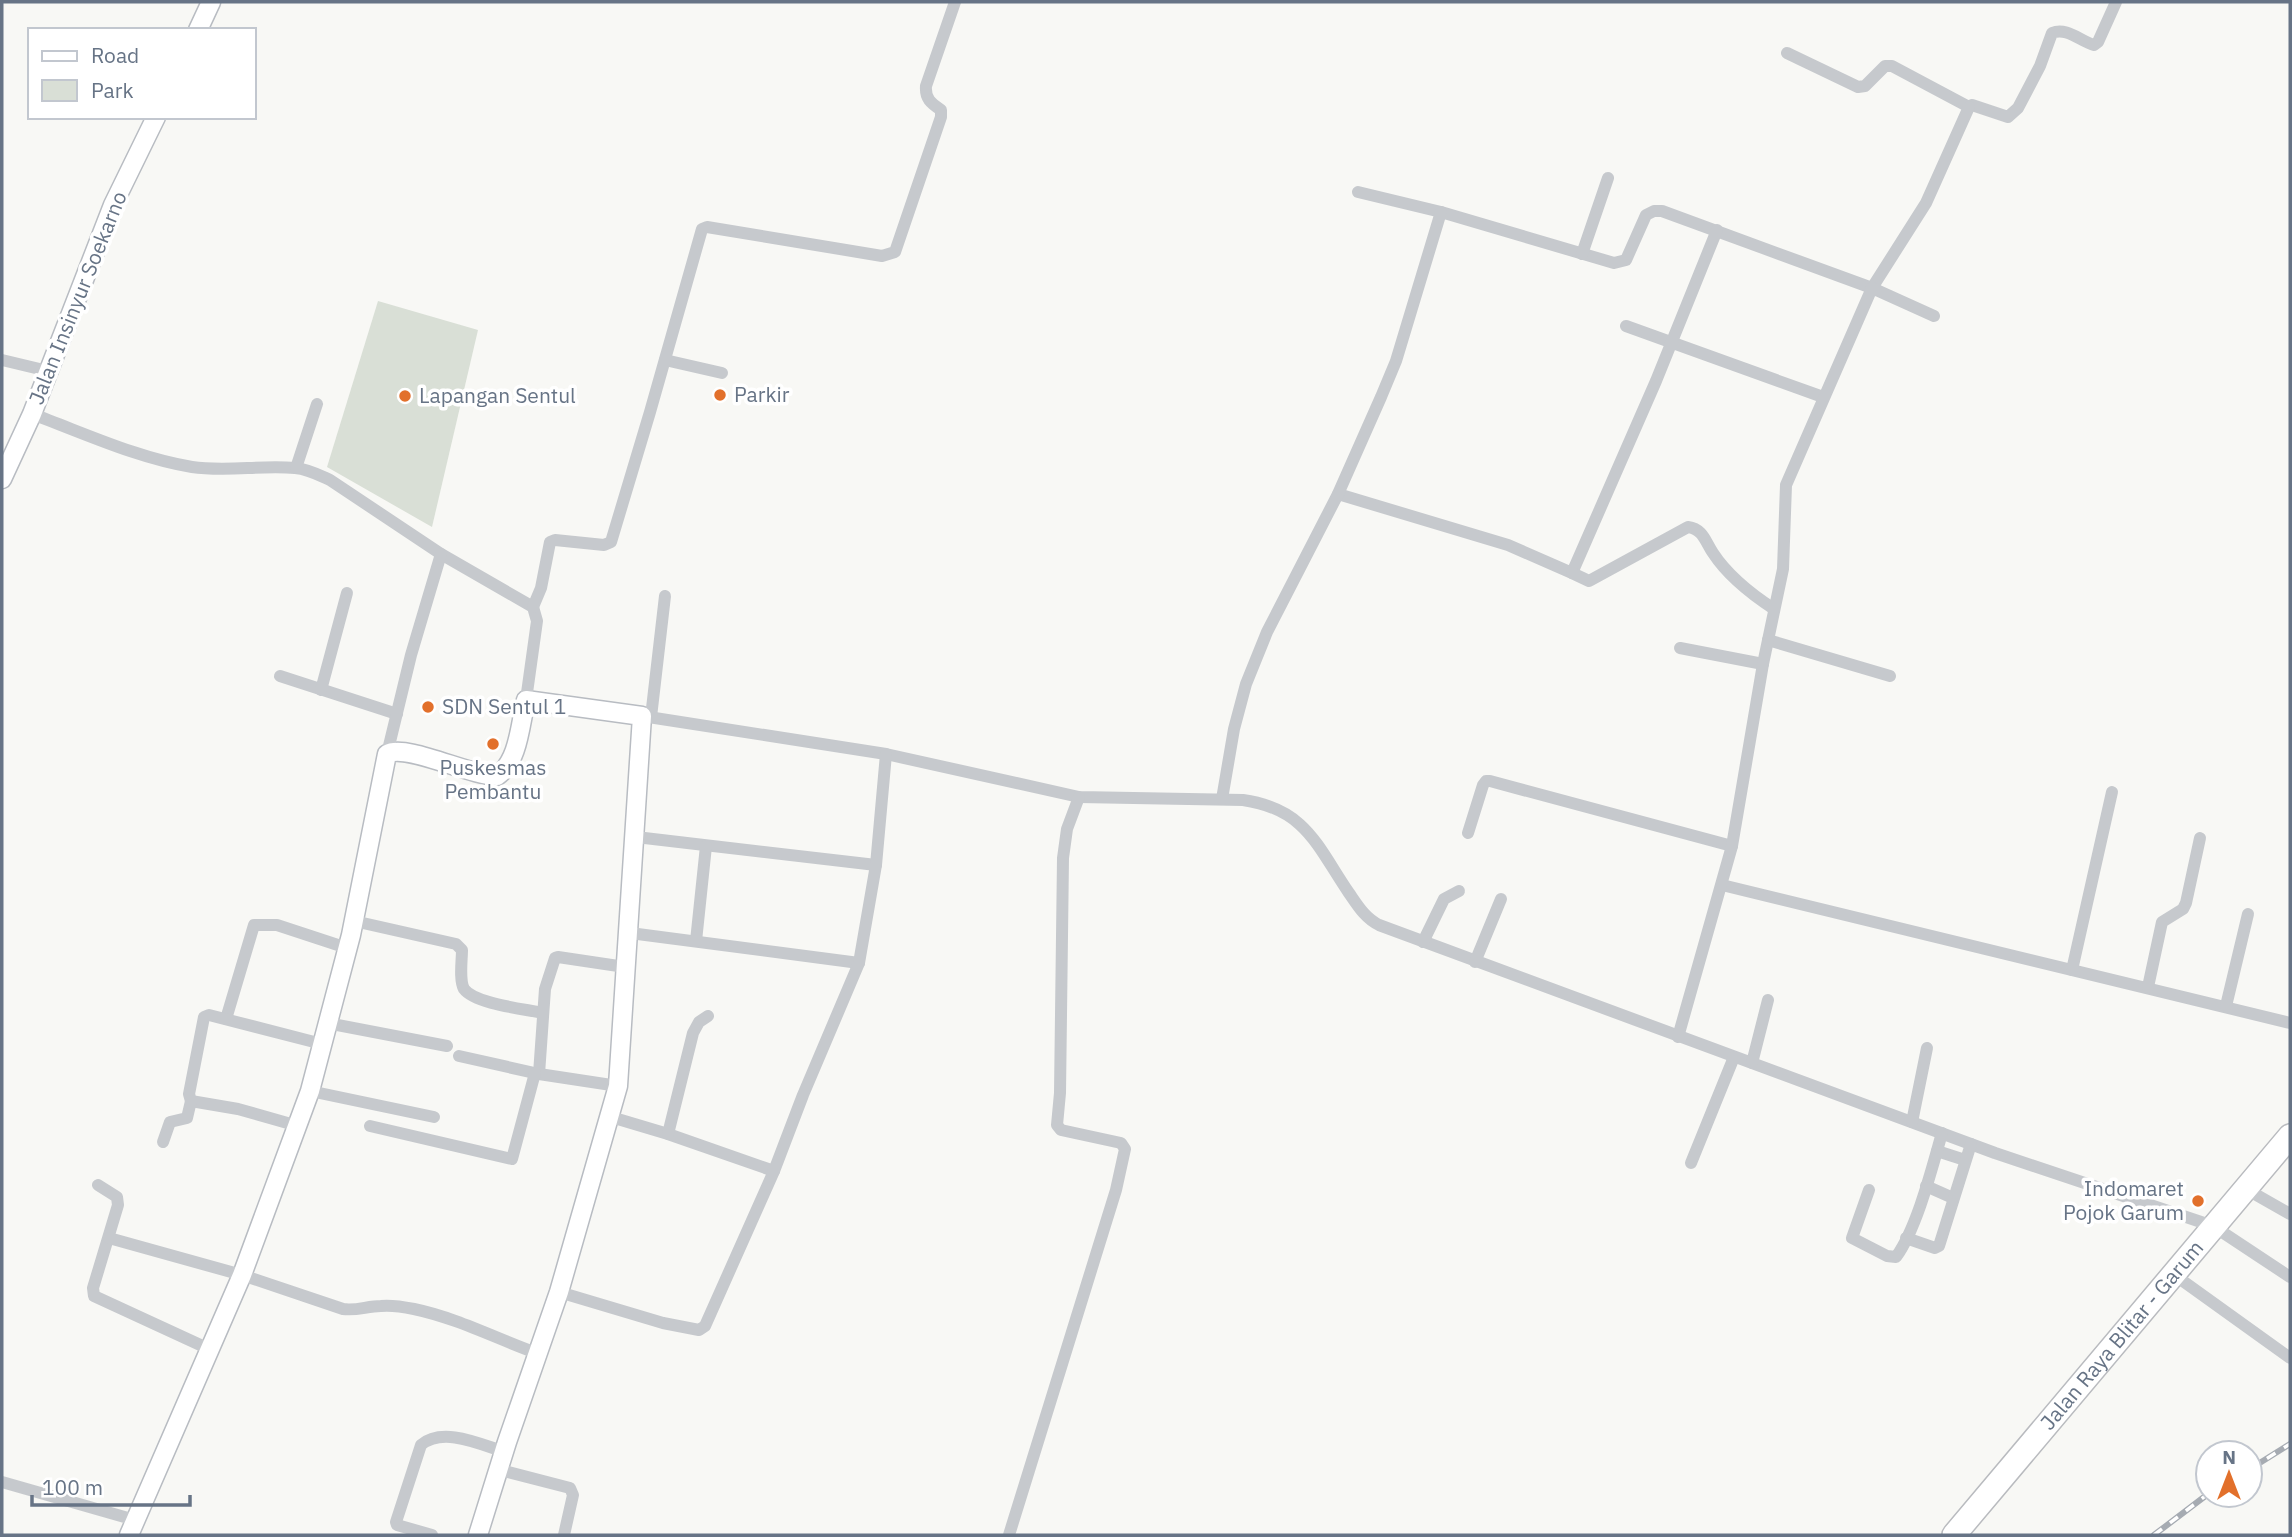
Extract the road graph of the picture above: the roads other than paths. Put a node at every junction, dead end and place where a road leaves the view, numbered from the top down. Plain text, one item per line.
1 (211, 2) edge
2 (954, 2) edge
3 (2116, 2) edge
4 (199, 28) edge
5 (1787, 53) dead end
6 (1969, 107) junction
7 (155, 119) edge
8 (1608, 178) dead end
9 (1359, 192) dead end
10 (1441, 212) junction
11 (1717, 230) junction
12 (1582, 254) junction
13 (1872, 288) junction
14 (1934, 316) dead end
15 (1626, 326) dead end
16 (1672, 342) junction
17 (2, 360) edge
18 (665, 360) junction
19 (48, 370) junction
20 (722, 373) dead end
21 (1823, 397) junction
22 (317, 404) dead end
23 (32, 414) junction
24 (296, 468) junction
25 (2, 479) edge
26 (1338, 494) junction
27 (441, 554) junction
28 (1572, 573) junction
29 (347, 593) dead end
30 (665, 596) dead end
31 (533, 607) junction
32 (1774, 609) junction
33 (1768, 640) junction
34 (1680, 648) dead end
35 (1763, 664) junction
36 (280, 676) dead end
37 (1890, 676) dead end
38 (321, 690) junction
39 (526, 700) junction
40 (397, 714) junction
41 (646, 716) junction
42 (387, 754) junction
43 (886, 754) junction
44 (2112, 792) dead end
45 (1079, 797) junction
46 (1222, 799) junction
47 (1468, 833) dead end
48 (636, 836) junction
49 (2200, 838) dead end
50 (706, 846) junction
51 (1732, 846) junction
52 (876, 865) junction
53 (1722, 885) junction
54 (1459, 891) dead end
55 (1501, 899) dead end
56 (2248, 914) dead end
57 (354, 921) junction
58 (629, 933) junction
59 (695, 941) junction
60 (1423, 943) junction
61 (347, 947) junction
62 (1475, 962) junction
63 (859, 963) junction
64 (625, 967) junction
65 (2072, 970) junction
66 (2148, 987) junction
67 (1768, 1000) dead end
68 (2226, 1006) junction
69 (543, 1013) junction
70 (708, 1016) dead end
71 (226, 1019) junction
72 (327, 1023) junction
73 (2290, 1023) edge
74 (1678, 1037) junction
75 (322, 1044) junction
76 (447, 1046) dead end
77 (1927, 1048) dead end
78 (459, 1056) dead end
79 (1734, 1057) junction
80 (1752, 1063) junction
81 (537, 1074) junction
82 (618, 1086) junction
83 (310, 1091) junction
84 (191, 1101) junction
85 (434, 1116) dead end
86 (611, 1117) junction
87 (1912, 1122) junction
88 (298, 1126) junction
89 (370, 1126) dead end
90 (1942, 1133) junction
91 (668, 1134) junction
92 (2290, 1136) edge
93 (163, 1142) dead end
94 (1971, 1144) junction
95 (1937, 1151) junction
96 (1965, 1160) junction
97 (1691, 1163) dead end
98 (774, 1171) junction
99 (98, 1185) dead end
100 (1926, 1186) junction
101 (2246, 1189) junction
102 (1870, 1190) dead end
103 (1953, 1198) junction
104 (2290, 1214) edge
105 (2213, 1226) junction
106 (109, 1238) junction
107 (1906, 1238) junction
108 (2173, 1274) junction
109 (242, 1275) junction
110 (2290, 1277) edge
111 (559, 1292) junction
112 (209, 1349) junction
113 (538, 1354) junction
114 (2290, 1358) edge
115 (505, 1452) junction
116 (500, 1471) junction
117 (2, 1482) edge
118 (132, 1527) edge
119 (432, 1535) edge
120 (478, 1535) edge
121 (564, 1535) edge
122 (1009, 1535) edge
123 (1954, 1535) edge

1 - 4 street
2 - 18 street
3 - 6 street
5 - 6 street
6 - 13 street
7 - 19 street, Jalan Insinyur Soekarno
8 - 12 street
9 - 10 street
10 - 12 street
10 - 26 street
11 - 12 street
11 - 13 street
11 - 16 street
13 - 14 street
13 - 21 street
15 - 16 street
16 - 21 street
16 - 28 street
17 - 19 street
18 - 20 street
18 - 31 street
19 - 23 street, Jalan Insinyur Soekarno
21 - 32 street
22 - 24 street
23 - 24 street
23 - 25 street, Jalan Insinyur Soekarno
24 - 27 street
26 - 28 street
26 - 46 street
27 - 31 street
27 - 40 street
28 - 32 street
29 - 38 street
30 - 41 street
31 - 39 street
32 - 33 street
33 - 35 street
33 - 37 street
34 - 35 street
35 - 51 street
36 - 38 street
38 - 40 street
39 - 41 street
39 - 42 street
40 - 42 street
41 - 43 street
41 - 48 street
42 - 57 street
43 - 45 street
43 - 52 street
44 - 65 street
45 - 46 street
45 - 122 street
46 - 60 street
47 - 51 street
48 - 50 street
48 - 58 street
49 - 66 street
50 - 52 street
50 - 59 street
51 - 53 street
52 - 63 street
53 - 65 street
53 - 74 street
54 - 60 street
55 - 62 street
56 - 68 street
57 - 61 street
57 - 69 street
58 - 59 street
58 - 64 street
59 - 63 street
60 - 62 street
61 - 71 street
61 - 72 street
62 - 74 street
63 - 98 street
64 - 69 street
64 - 82 street
65 - 66 street
66 - 68 street
67 - 80 street
68 - 73 street
69 - 81 street
70 - 91 street
71 - 75 street
71 - 84 street
72 - 75 street
72 - 76 street
74 - 79 street
75 - 83 street
77 - 87 street
78 - 81 street
79 - 80 street
79 - 97 street
80 - 87 street
81 - 82 street
81 - 89 street
82 - 86 street
83 - 85 street
83 - 88 street
84 - 88 street
84 - 93 street
86 - 91 street
86 - 111 street
87 - 90 street
88 - 109 street
90 - 94 street
90 - 95 street
91 - 98 street
92 - 101 highway, Jalan Raya Blitar - Garum
94 - 96 street
94 - 105 street
95 - 96 street
95 - 100 street
96 - 103 street
98 - 111 street
99 - 106 street
100 - 103 street
100 - 107 street
101 - 104 street
101 - 105 highway, Jalan Raya Blitar - Garum
102 - 107 street
103 - 107 street
105 - 108 highway, Jalan Raya Blitar - Garum
105 - 110 street
106 - 109 street
106 - 112 street
108 - 114 street
108 - 123 highway, Jalan Raya Blitar - Garum
109 - 112 street
109 - 113 street
111 - 113 street
112 - 118 street
113 - 115 street
115 - 116 street
115 - 119 street
116 - 120 street
116 - 121 street
117 - 118 street

